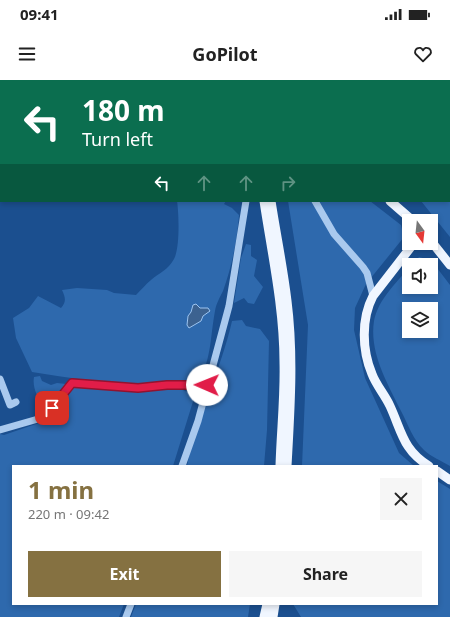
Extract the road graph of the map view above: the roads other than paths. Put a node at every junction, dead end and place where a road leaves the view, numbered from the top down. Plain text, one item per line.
1 (247, 202) edge
2 (264, 202) edge
3 (271, 202) edge
4 (276, 202) edge
5 (316, 202) edge
6 (393, 202) edge
7 (406, 214) edge
8 (274, 223) junction
9 (409, 250) edge
10 (438, 250) edge
11 (450, 265) edge
12 (373, 296) junction
13 (0, 379) edge
14 (207, 385) junction
15 (16, 402) dead end
16 (0, 430) edge
17 (182, 465) edge
18 (280, 465) edge
19 (287, 465) edge
20 (428, 465) edge
21 (438, 472) edge
22 (450, 480) edge
23 (130, 605) edge
24 (267, 605) edge
25 (275, 605) edge
26 (126, 617) edge
27 (264, 617) edge
28 (272, 617) edge

1 - 14 lane
2 - 18 main road
3 - 8 main road
4 - 8 main road
5 - 12 lane
6 - 7 main road
8 - 19 main road
9 - 12 main road
10 - 11 main road
12 - 20 main road
13 - 15 lane
14 - 16 lane
14 - 17 lane
21 - 22 main road
23 - 26 lane
24 - 27 main road
25 - 28 main road

